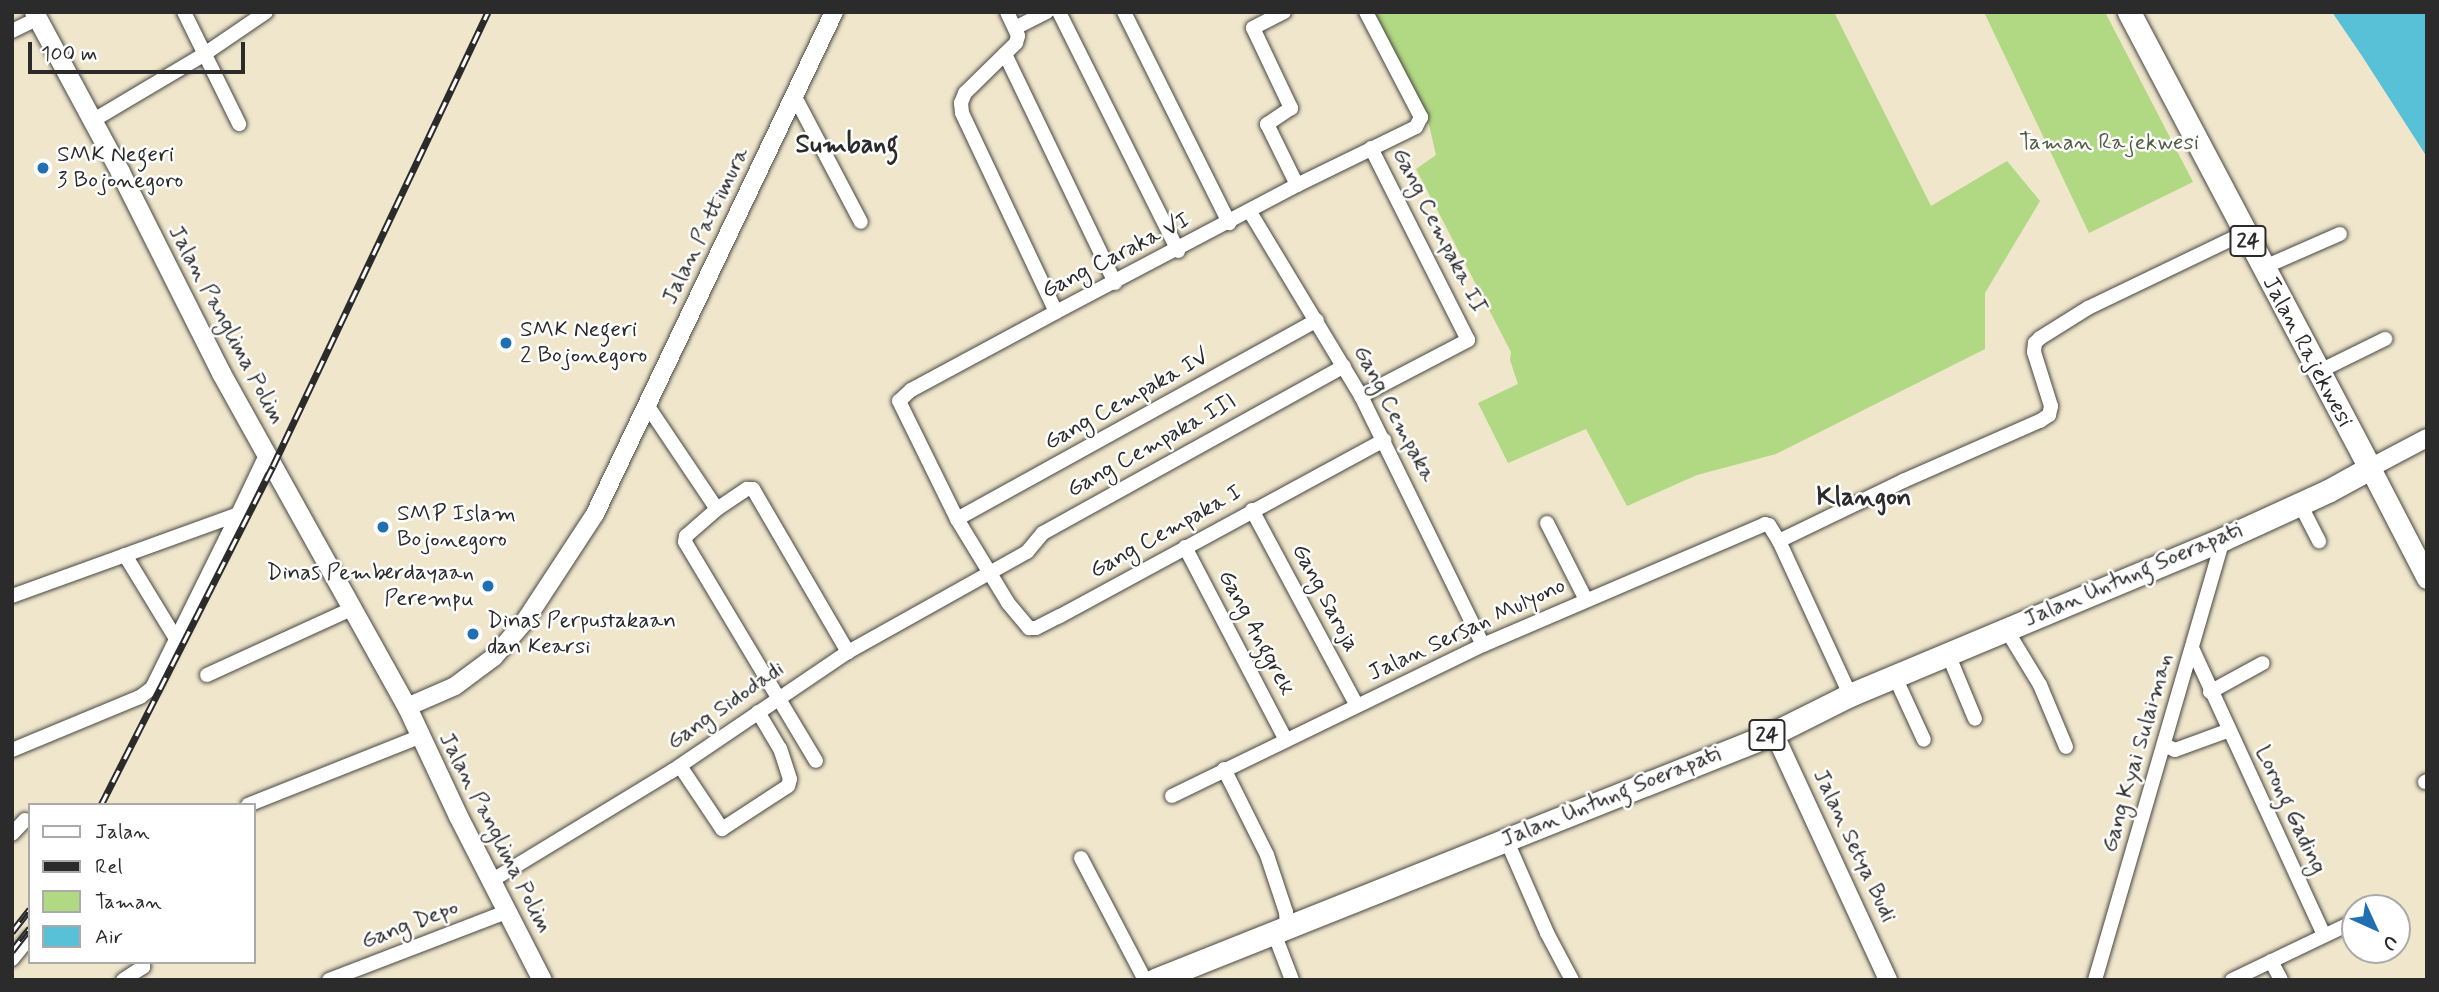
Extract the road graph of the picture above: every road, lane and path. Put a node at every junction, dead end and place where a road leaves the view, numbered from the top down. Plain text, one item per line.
1 (184, 12) edge
2 (266, 12) edge
3 (834, 12) edge
4 (1007, 12) edge
5 (1047, 12) edge
6 (1059, 12) edge
7 (1124, 12) edge
8 (1284, 12) edge
9 (1366, 12) edge
10 (2130, 12) edge
11 (36, 15) edge
12 (1016, 29) junction
13 (12, 31) edge
14 (1004, 54) junction
15 (203, 55) junction
16 (795, 97) junction
17 (92, 121) junction
18 (239, 124) dead end
19 (1371, 148) junction
20 (1297, 186) junction
21 (1250, 212) junction
22 (861, 222) dead end
23 (1229, 223) junction
24 (2244, 233) junction
25 (2340, 234) dead end
26 (1178, 251) junction
27 (2262, 268) junction
28 (1115, 283) junction
29 (1056, 312) junction
30 (1317, 320) junction
31 (2385, 339) dead end
32 (1344, 366) junction
33 (2318, 372) junction
34 (1361, 396) junction
35 (647, 405) junction
36 (2427, 438) edge
37 (1384, 440) junction
38 (266, 455) junction
39 (2370, 468) junction
40 (2300, 504) junction
41 (717, 509) junction
42 (1252, 510) junction
43 (238, 514) junction
44 (957, 519) junction
45 (1547, 523) dead end
46 (2223, 538) junction
47 (1779, 541) junction
48 (2319, 541) dead end
49 (1185, 547) junction
50 (125, 555) junction
51 (989, 573) junction
52 (2427, 578) edge
53 (12, 596) edge
54 (1586, 600) junction
55 (351, 609) junction
56 (2006, 629) junction
57 (176, 639) junction
58 (1483, 645) junction
59 (2192, 648) junction
60 (848, 652) junction
61 (1948, 654) junction
62 (2263, 663) dead end
63 (207, 675) dead end
64 (1895, 677) junction
65 (2210, 692) junction
66 (1850, 695) junction
67 (778, 698) junction
68 (1357, 706) junction
69 (407, 707) junction
70 (758, 712) junction
71 (1975, 719) dead end
72 (2227, 731) junction
73 (1774, 733) junction
74 (419, 737) junction
75 (1286, 740) junction
76 (1924, 740) dead end
77 (2165, 745) junction
78 (2066, 747) dead end
79 (12, 750) edge
80 (816, 761) dead end
81 (680, 766) junction
82 (1224, 769) junction
83 (1172, 796) dead end
84 (253, 803) edge
85 (25, 820) dead end
86 (12, 834) edge
87 (1506, 839) junction
88 (1081, 858) dead end
89 (491, 881) junction
90 (506, 912) junction
91 (2341, 927) edge
92 (1281, 930) junction
93 (2324, 935) junction
94 (28, 939) edge
95 (12, 959) edge
96 (2271, 961) junction
97 (143, 964) edge
98 (1187, 974) edge
99 (123, 980) edge
100 (330, 980) edge
101 (542, 980) edge
102 (1145, 980) edge
103 (1155, 980) edge
104 (1292, 980) edge
105 (1572, 980) edge
106 (1888, 980) edge
107 (2095, 980) edge
108 (2232, 980) edge
109 (2281, 980) edge

1 - 15 street
2 - 15 street
3 - 16 street, Jalan Pattimura
4 - 12 street
5 - 12 street
6 - 26 street
7 - 23 street
8 - 20 street
9 - 19 street, Gang Caraka VI
10 - 24 highway, Jalan Rajekwesi / 24
11 - 13 street
11 - 17 main road, Jalan Panglima Polim
12 - 14 street
14 - 28 street
14 - 29 street
15 - 17 street
15 - 18 street
16 - 22 street
16 - 35 street, Jalan Pattimura
17 - 38 main road, Jalan Panglima Polim
19 - 20 street, Gang Caraka VI
19 - 34 street, Gang Cempaka II
20 - 21 street, Gang Caraka VI
21 - 23 street, Gang Caraka VI
21 - 30 street, Gang Cempaka
23 - 26 street, Gang Caraka VI
24 - 27 highway, Jalan Rajekwesi / 24
24 - 47 street
25 - 27 street
26 - 28 street, Gang Caraka VI
27 - 33 highway, Jalan Rajekwesi / 24
28 - 29 street, Gang Caraka VI
29 - 44 street, Gang Caraka VI
30 - 32 street, Gang Cempaka
30 - 44 street, Gang Cempaka IV
31 - 33 street
32 - 34 street, Gang Cempaka
32 - 51 street, Gang Cempaka III
33 - 39 highway, Jalan Rajekwesi / 24
34 - 37 street, Gang Cempaka
35 - 41 street
35 - 69 street, Jalan Pattimura
36 - 39 street
37 - 42 street, Gang Cempaka I
37 - 58 street, Gang Cempaka
38 - 43 street
38 - 55 main road, Jalan Panglima Polim
39 - 40 highway, Jalan Untung Soerapati / 24
39 - 52 main road
40 - 46 highway, Jalan Untung Soerapati / 24
40 - 48 street
41 - 60 street
41 - 67 street
42 - 49 street, Gang Cempaka I
42 - 68 street, Gang Saroja
43 - 50 street
43 - 57 street
44 - 51 street, Gang Caraka VI
45 - 54 street
46 - 56 highway, Jalan Untung Soerapati / 24
46 - 59 street, Gang Kyai Sulaiman
47 - 54 street, Jalan Sersan Mulyono
47 - 66 street
49 - 51 street, Gang Cempaka I
49 - 75 street, Gang Anggrek
50 - 53 street
50 - 57 street
51 - 60 street, Gang Sidodadi
54 - 58 street, Jalan Sersan Mulyono
55 - 63 street
55 - 69 main road, Jalan Panglima Polim
56 - 61 highway, Jalan Untung Soerapati / 24
56 - 78 street
57 - 79 street
58 - 68 street, Jalan Sersan Mulyono
59 - 65 street, Lorong Gading
59 - 77 street, Gang Kyai Sulaiman
60 - 67 street, Gang Sidodadi
61 - 64 highway, Jalan Untung Soerapati / 24
61 - 71 street
62 - 65 street
64 - 66 highway, Jalan Untung Soerapati / 24
64 - 76 street
65 - 72 street, Lorong Gading
66 - 73 highway, Jalan Untung Soerapati / 24
67 - 70 street, Gang Sidodadi
67 - 80 street
68 - 75 street, Jalan Sersan Mulyono
69 - 74 main road, Jalan Panglima Polim
70 - 81 street, Gang Sidodadi
70 - 81 street
72 - 77 street
72 - 93 street, Lorong Gading
73 - 87 highway, Jalan Untung Soerapati / 24
73 - 106 street, Jalan Setya Budi
74 - 84 street
74 - 89 main road, Jalan Panglima Polim
75 - 82 street, Jalan Sersan Mulyono
77 - 107 street, Gang Kyai Sulaiman
81 - 89 street, Gang Sidodadi
82 - 83 street, Jalan Sersan Mulyono
82 - 92 street
85 - 86 street
87 - 92 highway, Jalan Untung Soerapati / 24
87 - 105 street
88 - 102 street
89 - 90 main road, Jalan Panglima Polim
90 - 100 street, Gang Depo
90 - 101 main road, Jalan Panglima Polim
91 - 93 street
92 - 98 highway, Jalan Untung Soerapati / 24
92 - 104 street
93 - 96 street
94 - 95 street
96 - 108 street
96 - 109 street
97 - 99 street
98 - 103 highway, Jalan Untung Soerapati / 24

